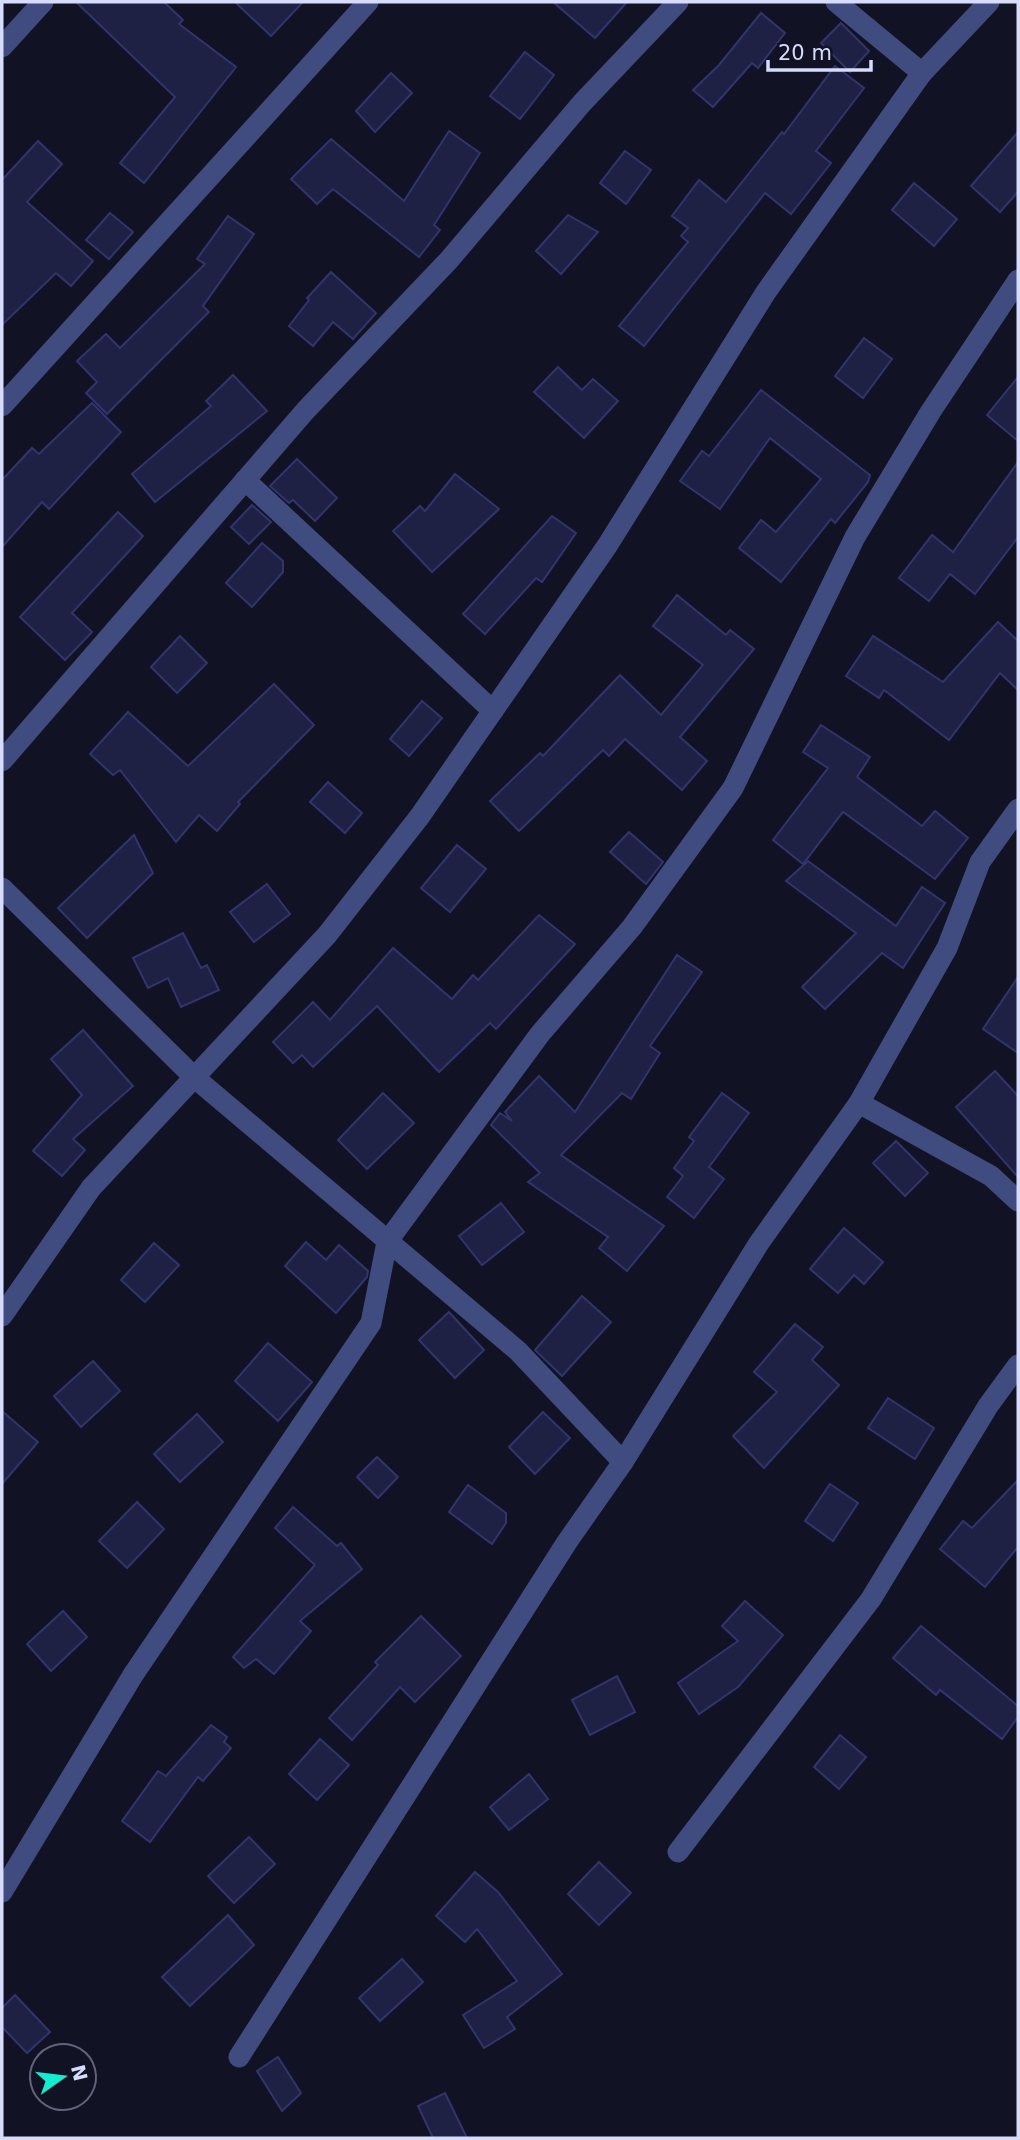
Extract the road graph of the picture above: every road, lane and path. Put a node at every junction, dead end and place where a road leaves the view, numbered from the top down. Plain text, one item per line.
1 (43, 2) edge
2 (368, 2) edge
3 (678, 2) edge
4 (836, 2) edge
5 (989, 2) edge
6 (2, 47) edge
7 (922, 73) junction
8 (1018, 280) edge
9 (2, 406) edge
10 (245, 481) junction
11 (493, 711) junction
12 (2, 761) edge
13 (1018, 809) edge
14 (2, 888) edge
15 (195, 1078) junction
16 (859, 1102) junction
17 (1018, 1201) edge
18 (387, 1242) junction
19 (2, 1316) edge
20 (1018, 1365) edge
21 (623, 1462) junction
22 (678, 1852) dead end
23 (2, 1892) edge
24 (239, 2057) dead end

1 - 6 street
2 - 9 street
3 - 10 street
4 - 7 street
5 - 7 street
7 - 11 street
8 - 18 street
10 - 11 street
10 - 12 street
11 - 15 street
13 - 16 street
14 - 15 street
15 - 18 street
15 - 19 street
16 - 17 street
16 - 21 street
18 - 21 street
18 - 23 street
20 - 22 street
21 - 24 street

